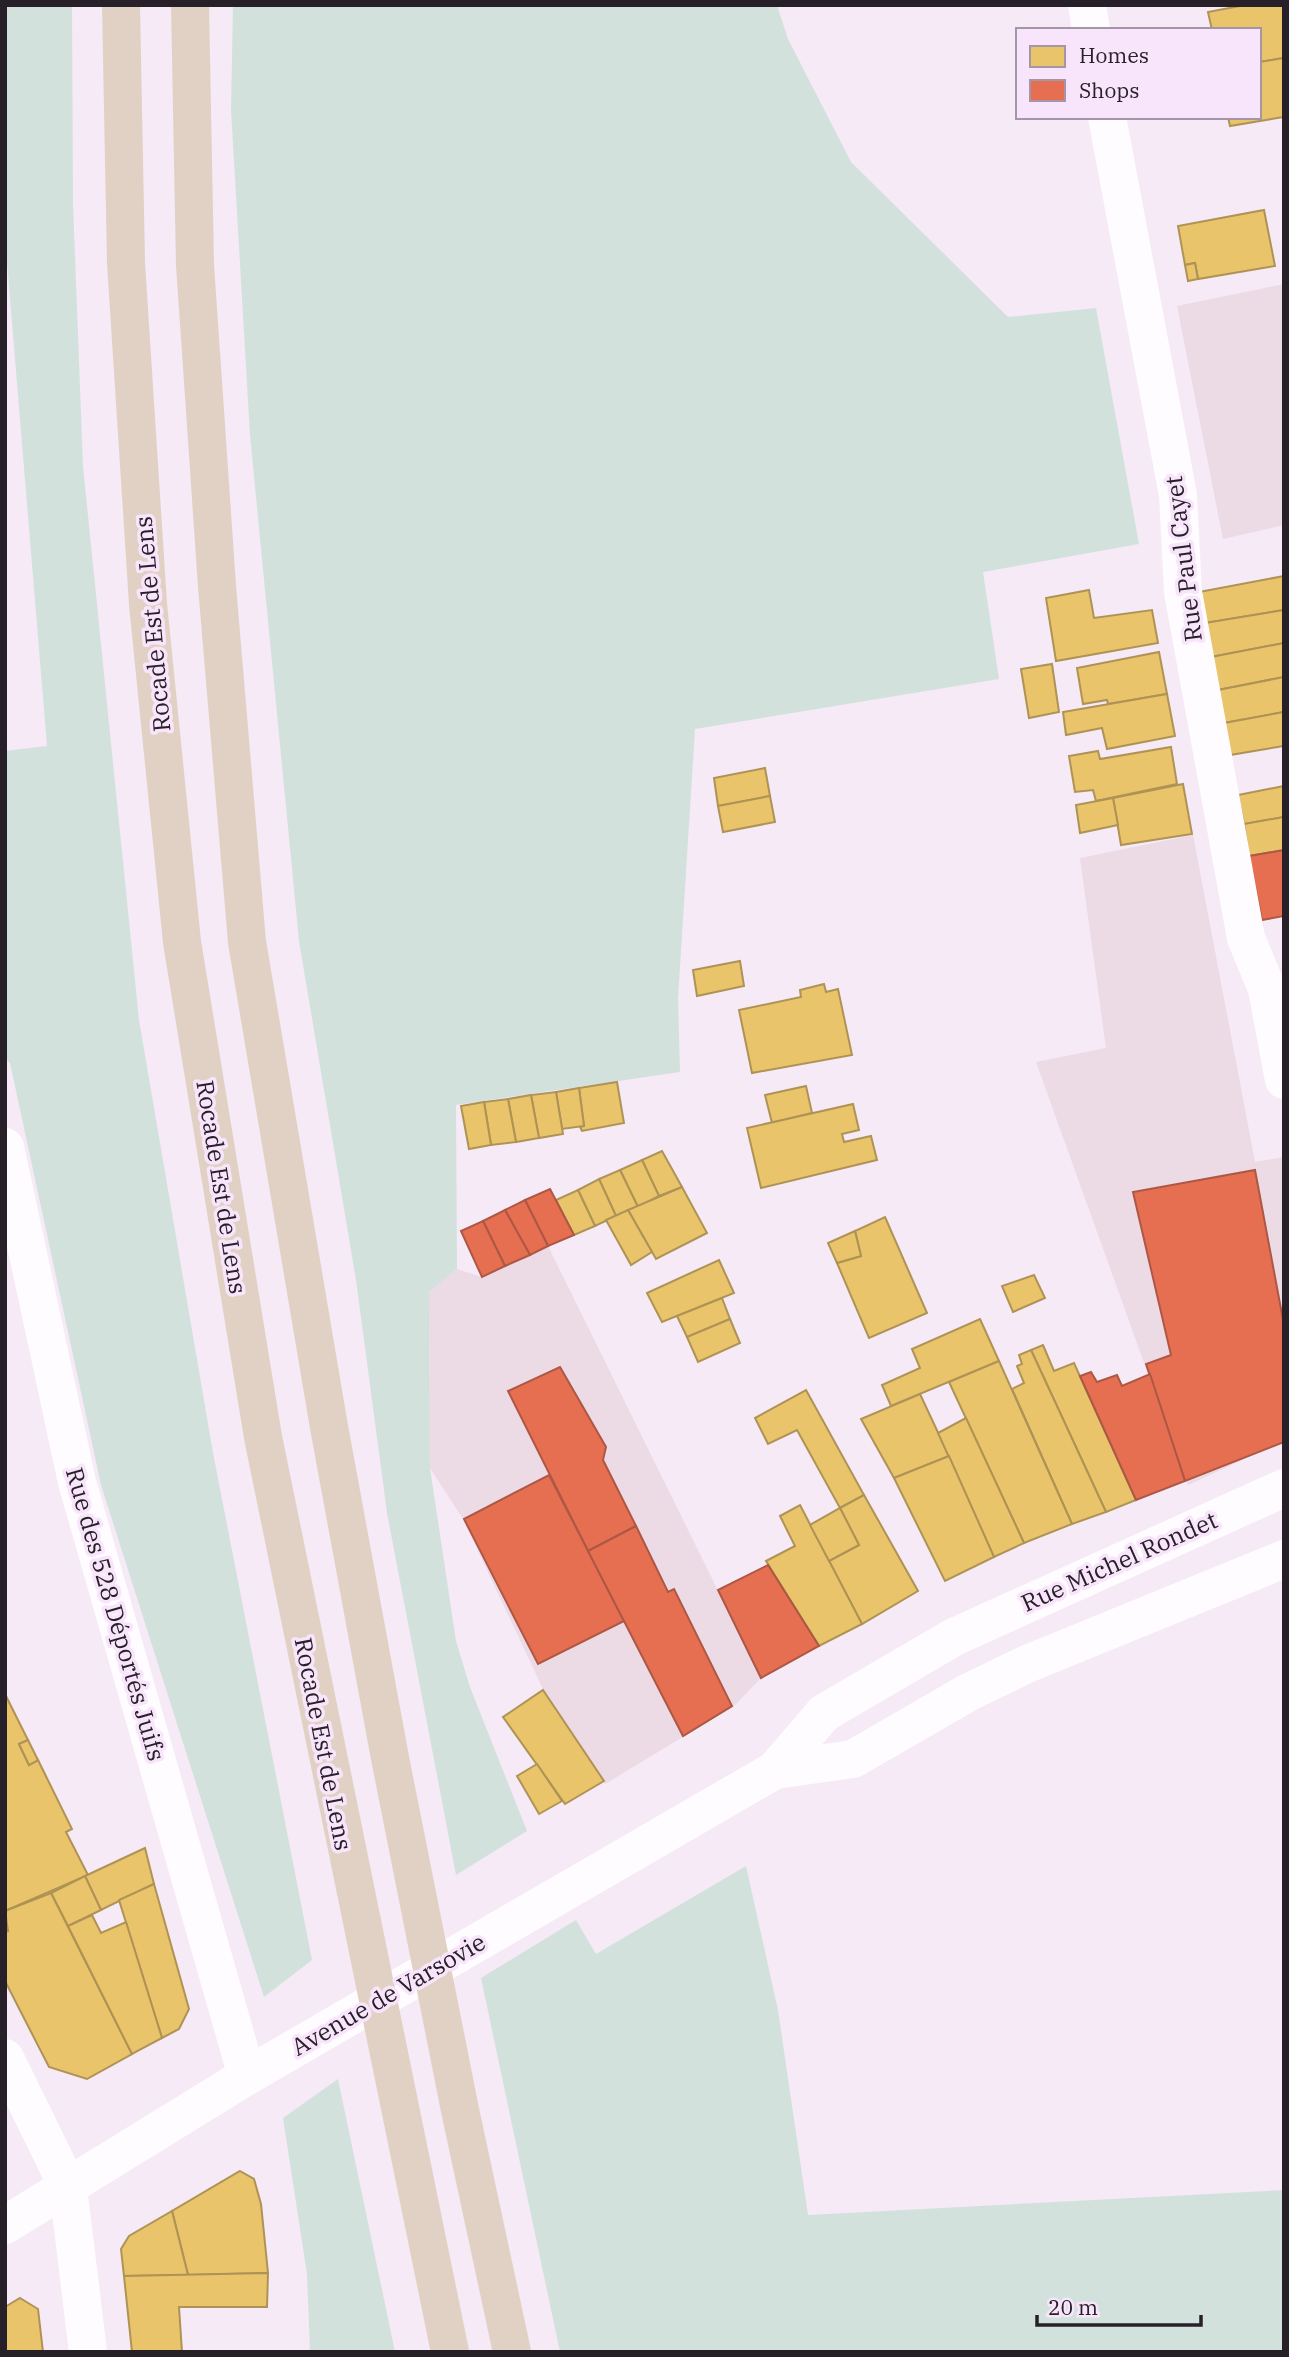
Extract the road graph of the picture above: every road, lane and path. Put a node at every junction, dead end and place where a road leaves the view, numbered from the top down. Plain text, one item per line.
1 (121, 5) edge
2 (190, 5) edge
3 (1087, 5) edge
4 (1091, 28) edge
5 (1107, 119) edge
6 (1284, 1080) edge
7 (5, 1147) edge
8 (1284, 1488) edge
9 (1284, 1559) edge
10 (954, 1637) joint
11 (775, 1770) junction
12 (5, 2058) edge
13 (247, 2076) junction
14 (68, 2187) junction
15 (5, 2225) edge
16 (88, 2352) edge
17 (450, 2352) edge
18 (512, 2352) edge

1 - 17 highway, Rocade Est de Lens
2 - 18 highway
3 - 4 street
5 - 6 street, Rue Paul Cayet
7 - 13 street, Rue des 528 Déportés Juifs
8 - 10 street, Rue Michel Rondet
9 - 11 street, Avenue de Varsovie
10 - 11 street, Avenue de Varsovie
11 - 13 street, Avenue de Varsovie
12 - 14 street
13 - 14 street, Avenue de Varsovie
14 - 15 street, Avenue de Varsovie
14 - 16 street

